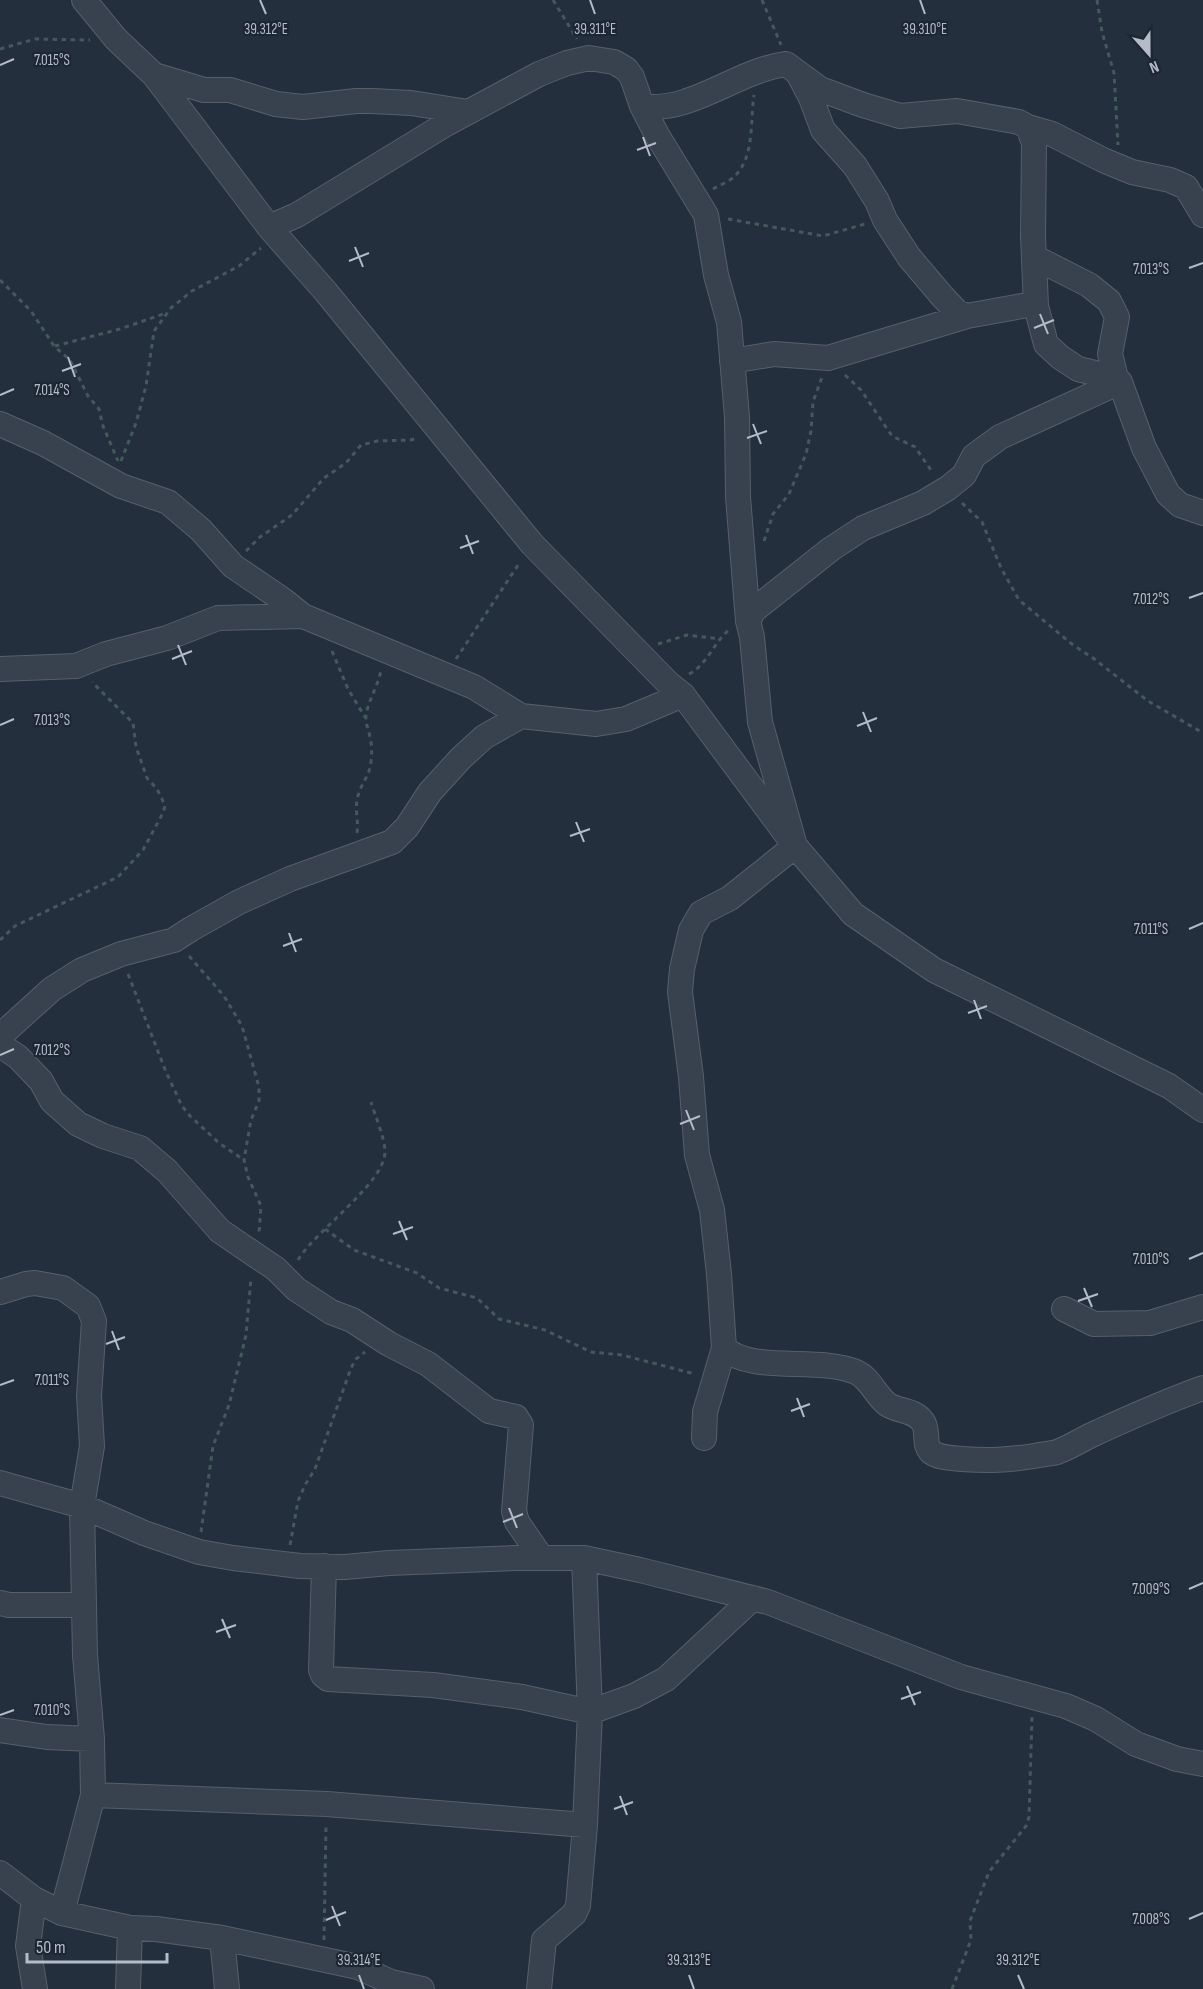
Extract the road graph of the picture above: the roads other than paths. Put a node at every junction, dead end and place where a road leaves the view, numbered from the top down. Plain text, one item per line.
1 (84, 0) edge
2 (795, 71) junction
3 (154, 75) junction
4 (642, 106) junction
5 (468, 112) junction
6 (1028, 127) junction
7 (1203, 215) edge
8 (273, 231) junction
9 (1034, 257) junction
10 (1036, 306) junction
11 (967, 316) junction
12 (732, 362) junction
13 (1118, 380) junction
14 (0, 424) edge
15 (1203, 513) edge
16 (312, 620) junction
17 (748, 621) junction
18 (0, 669) edge
19 (676, 689) junction
20 (521, 717) junction
21 (795, 846) junction
22 (0, 1036) edge
23 (0, 1046) edge
24 (1203, 1110) edge
25 (0, 1292) edge
26 (1203, 1307) edge
27 (1064, 1309) dead end
28 (724, 1348) junction
29 (1203, 1388) edge
30 (704, 1438) dead end
31 (0, 1483) edge
32 (82, 1506) junction
33 (541, 1557) junction
34 (584, 1558) junction
35 (324, 1566) junction
36 (753, 1598) junction
37 (0, 1603) edge
38 (84, 1605) junction
39 (590, 1712) junction
40 (0, 1730) edge
41 (92, 1739) junction
42 (1203, 1764) edge
43 (93, 1795) junction
44 (585, 1825) junction
45 (0, 1873) edge
46 (34, 1899) junction
47 (62, 1913) junction
48 (130, 1928) junction
49 (222, 1938) junction
50 (359, 1978) edge
51 (35, 1989) edge
52 (128, 1989) edge
53 (227, 1989) edge
54 (422, 1989) edge
55 (539, 1989) edge

1 - 3 street
2 - 4 street
2 - 6 street
2 - 11 street
3 - 5 street
3 - 8 street
4 - 5 street
4 - 12 street
5 - 8 street
6 - 7 street
6 - 9 street
8 - 19 street
9 - 10 street
9 - 13 street
10 - 11 street
10 - 13 street
11 - 12 street
12 - 17 street
13 - 15 street
13 - 17 street
14 - 16 street
16 - 18 street
16 - 20 street
17 - 21 street
19 - 20 street
19 - 21 street
20 - 22 street
21 - 24 street
21 - 28 street
23 - 33 street
25 - 32 street
26 - 27 street
28 - 29 street
28 - 30 street
31 - 32 street
32 - 35 street
32 - 38 street
33 - 34 street
33 - 35 street
34 - 36 street
34 - 39 street
35 - 39 street
36 - 39 street
36 - 42 street
37 - 38 street
38 - 41 street
39 - 44 street
40 - 41 street
41 - 43 street
43 - 44 street
43 - 47 street
44 - 55 street
45 - 46 street
46 - 47 street
46 - 51 street
47 - 48 street
48 - 49 street
48 - 52 street
49 - 50 street
49 - 53 street
50 - 54 street

